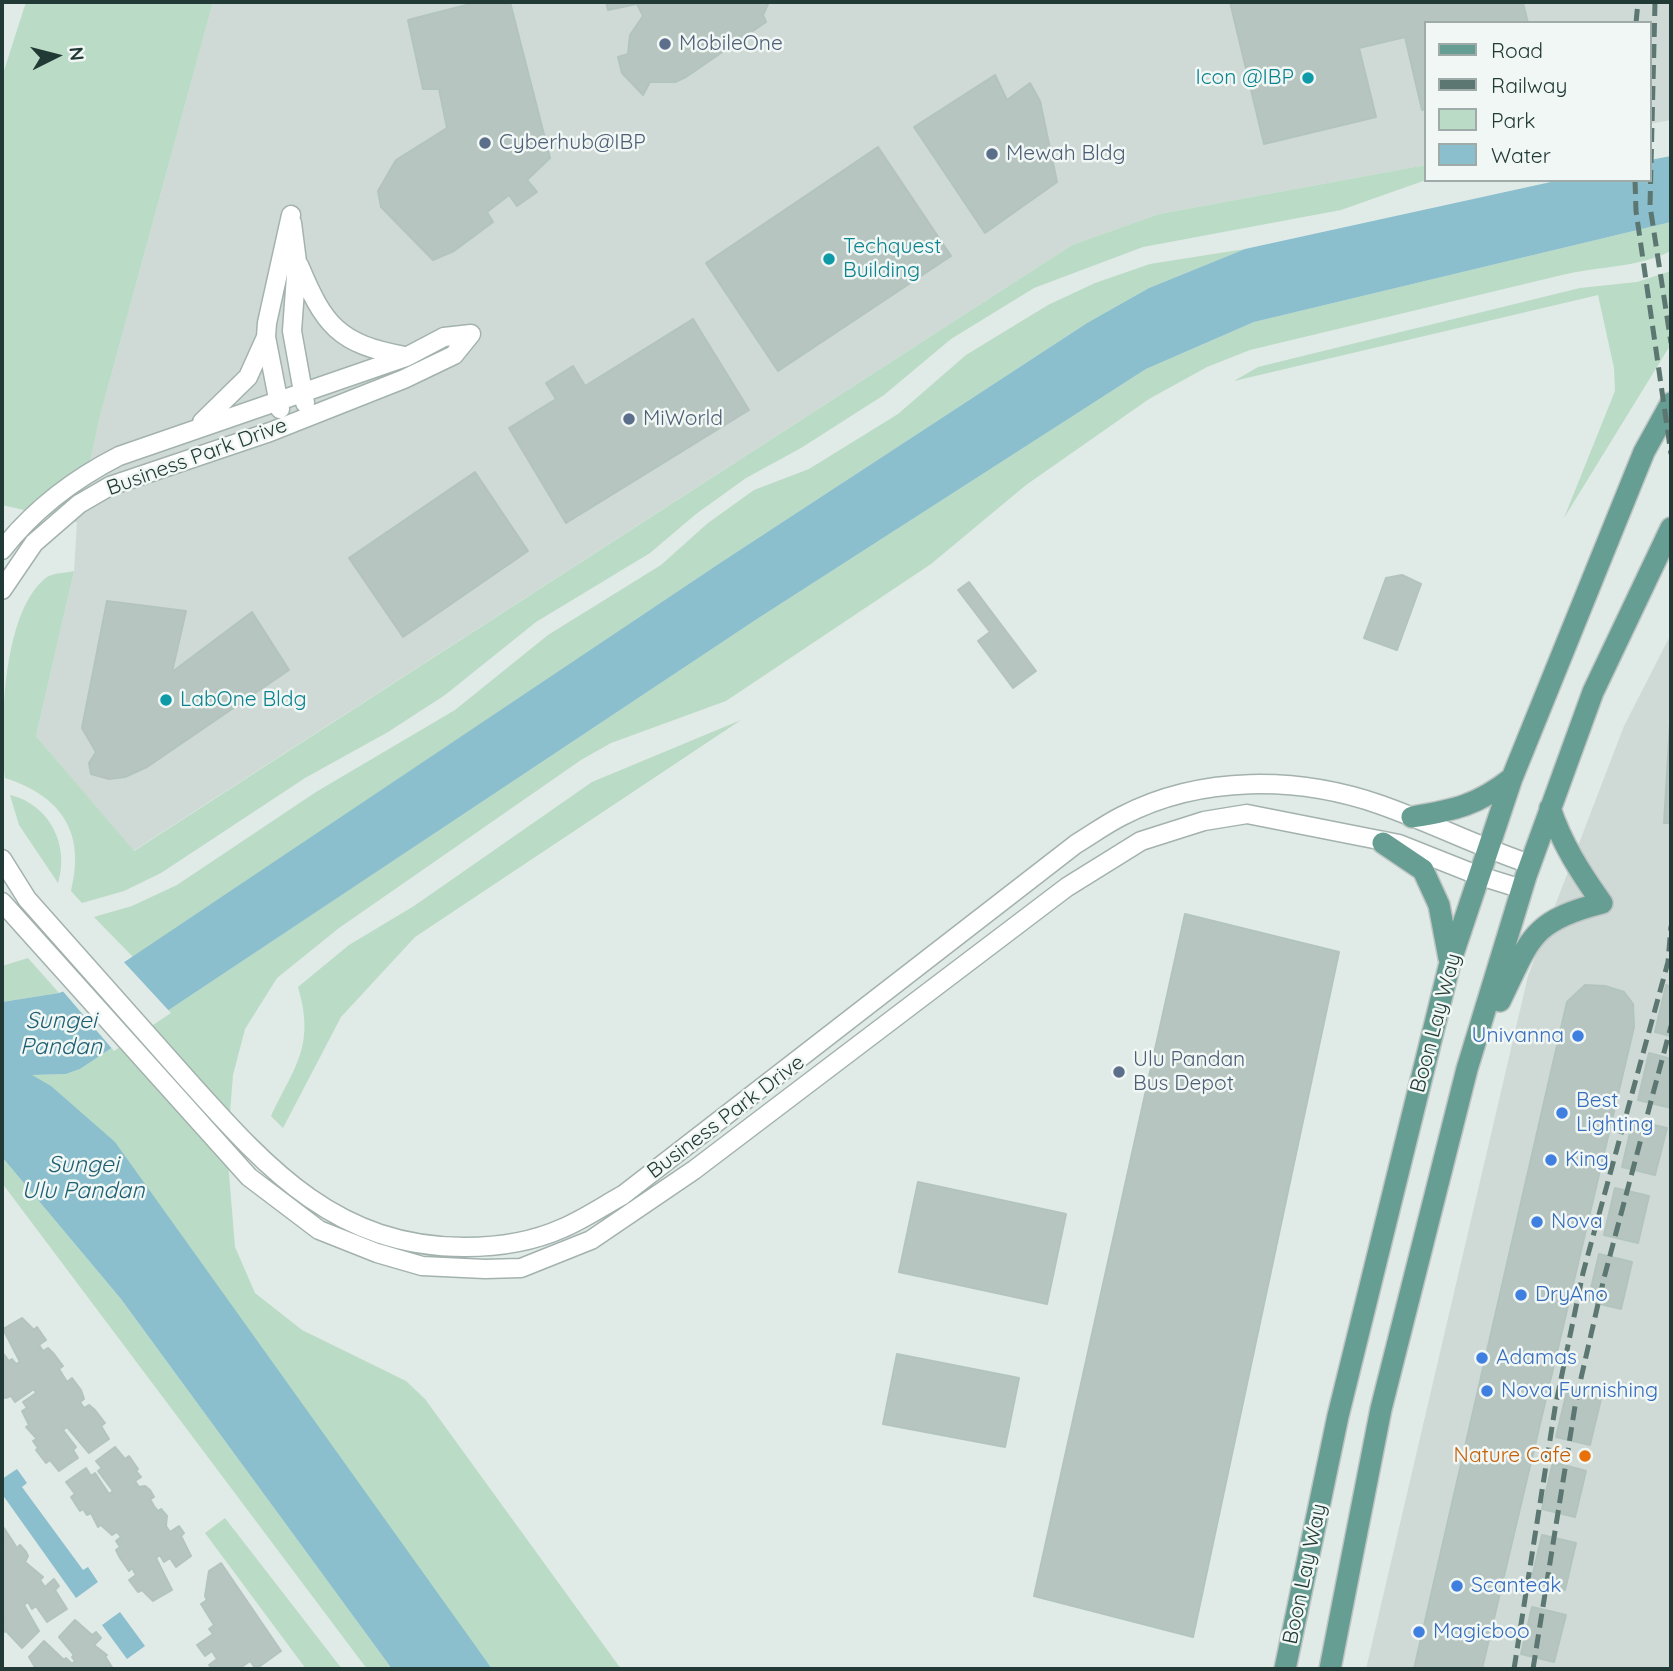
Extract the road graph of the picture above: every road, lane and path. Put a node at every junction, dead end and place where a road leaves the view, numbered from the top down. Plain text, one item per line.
1 (297, 262) junction
2 (266, 337) junction
3 (407, 357) junction
4 (304, 392) junction
5 (279, 401) junction
6 (1671, 403) edge
7 (307, 416) junction
8 (282, 427) junction
9 (191, 430) junction
10 (1671, 528) edge
11 (2, 550) edge
12 (2, 590) edge
13 (1512, 778) junction
14 (1550, 808) junction
15 (1412, 817) junction
16 (1383, 842) junction
17 (1487, 850) junction
18 (2, 859) edge
19 (1530, 864) junction
20 (1477, 875) junction
21 (1522, 889) junction
22 (2, 902) edge
23 (1450, 963) junction
24 (1466, 1069) junction
25 (1285, 1669) edge
26 (1331, 1669) edge

1 - 2 street
1 - 3 street
1 - 4 street
2 - 5 street
2 - 9 street
3 - 4 street, Business Park Drive
3 - 7 street, Business Park Drive
4 - 5 street, Business Park Drive
4 - 7 street
5 - 8 street
5 - 9 street, Business Park Drive
6 - 13 main road, Boon Lay Way
7 - 8 street, Business Park Drive
8 - 12 street, Business Park Drive
9 - 11 street, Business Park Drive
10 - 14 main road, Boon Lay Way
13 - 15 main road
13 - 17 main road, Boon Lay Way
14 - 19 main road, Boon Lay Way
14 - 24 main road
15 - 17 street, Business Park Drive
15 - 18 street, Business Park Drive
16 - 20 street, Business Park Drive
16 - 22 street, Business Park Drive
16 - 23 main road
17 - 19 street, Business Park Drive
17 - 20 main road, Boon Lay Way
19 - 21 main road, Boon Lay Way
20 - 21 street, Business Park Drive
20 - 23 main road, Boon Lay Way
21 - 24 main road, Boon Lay Way
23 - 25 main road, Boon Lay Way
24 - 26 main road, Boon Lay Way

